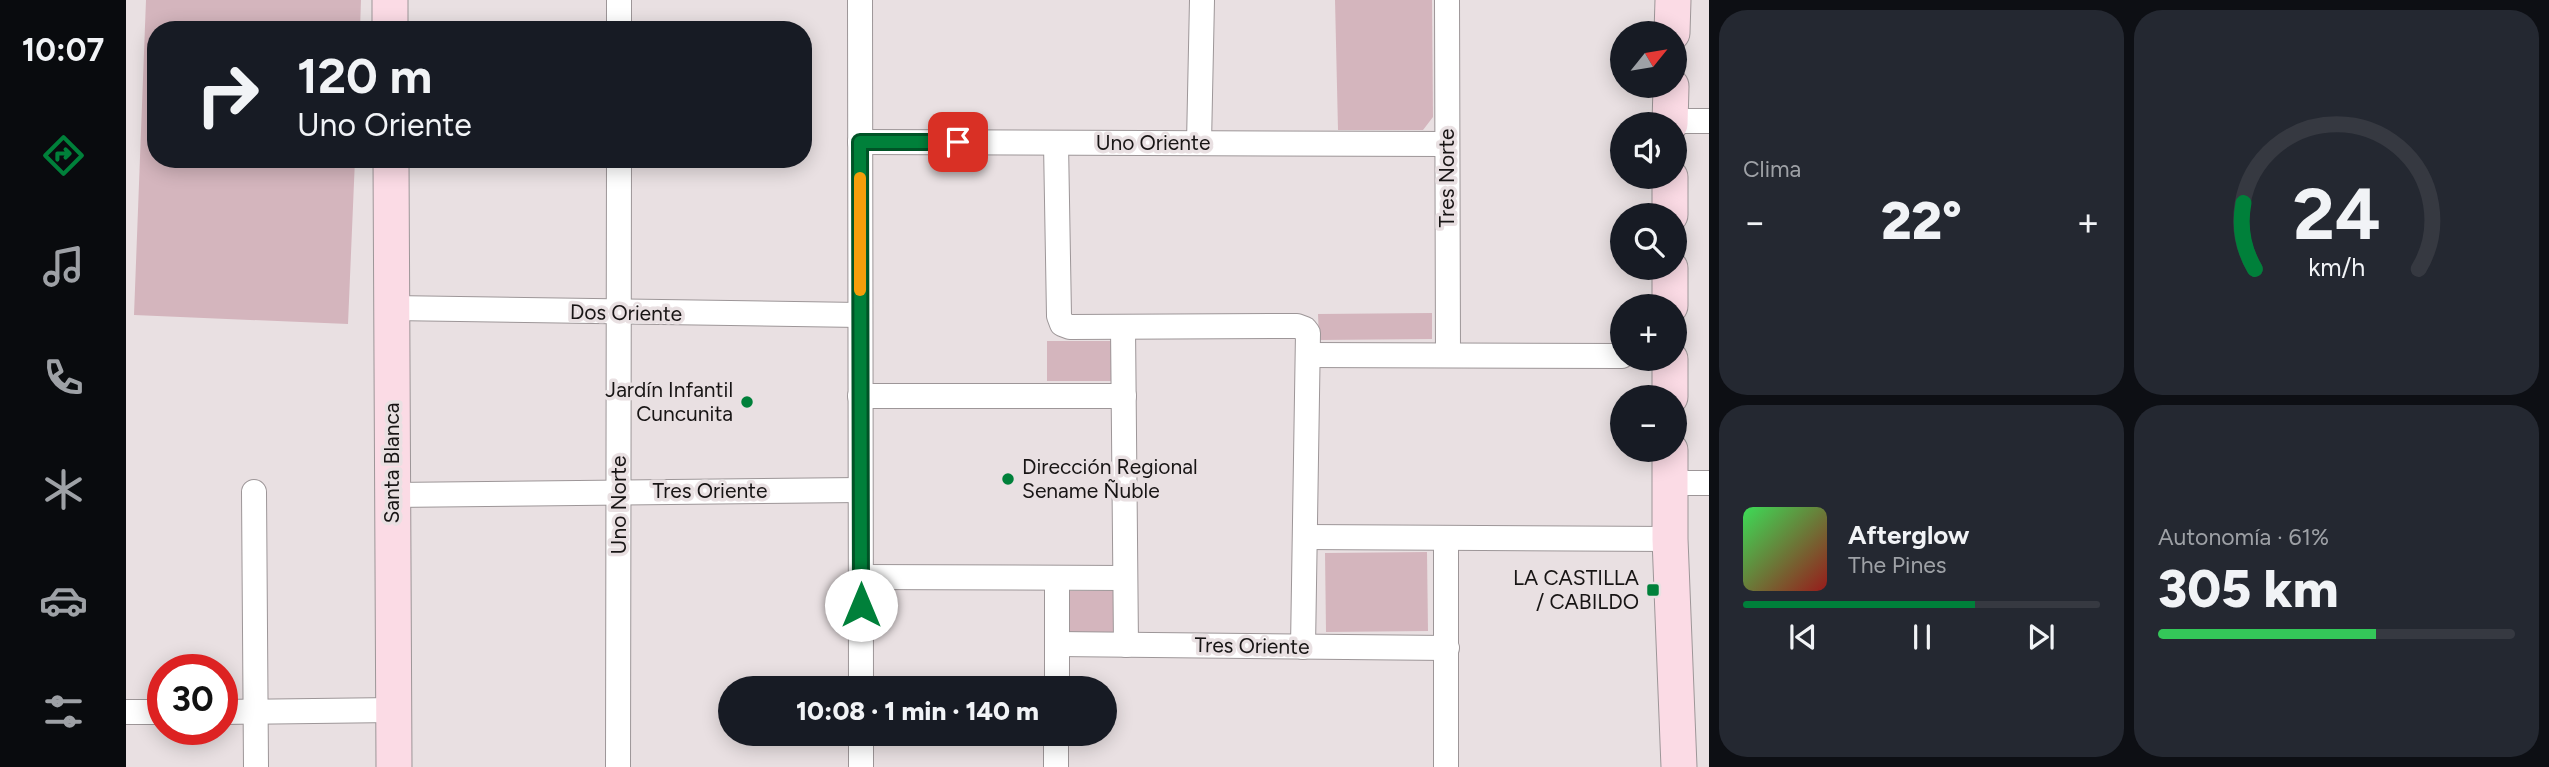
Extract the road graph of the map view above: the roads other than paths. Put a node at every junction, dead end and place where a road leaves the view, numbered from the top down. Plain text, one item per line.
1 (390, 0) edge
2 (619, 0) edge
3 (860, 0) edge
4 (1202, 0) edge
5 (1447, 0) edge
6 (1673, 0) edge
7 (390, 21) edge
8 (619, 21) edge
9 (1672, 21) edge
10 (1709, 121) edge
11 (1687, 122) edge
12 (860, 142) junction
13 (1056, 143) junction
14 (1199, 143) junction
15 (1447, 144) junction
16 (391, 168) edge
17 (619, 168) edge
18 (391, 309) junction
19 (619, 313) junction
20 (860, 314) junction
21 (1123, 327) junction
22 (1308, 355) junction
23 (1448, 355) junction
24 (1610, 356) edge
25 (860, 396) junction
26 (1124, 396) junction
27 (1670, 467) edge
28 (1709, 483) edge
29 (860, 490) junction
30 (619, 491) junction
31 (254, 492) dead end
32 (393, 495) junction
33 (1305, 537) junction
34 (1446, 538) junction
35 (1670, 538) junction
36 (861, 577) junction
37 (1056, 578) junction
38 (1125, 578) junction
39 (1057, 644) junction
40 (1126, 645) junction
41 (1303, 647) junction
42 (1447, 648) junction
43 (861, 676) edge
44 (1057, 676) edge
45 (394, 710) junction
46 (256, 711) junction
47 (126, 712) edge
48 (147, 712) edge
49 (238, 712) edge
50 (861, 746) edge
51 (1056, 746) edge
52 (256, 767) edge
53 (394, 767) edge
54 (618, 767) edge
55 (861, 767) edge
56 (1056, 767) edge
57 (1446, 767) edge
58 (1679, 767) edge

1 - 7 street
2 - 8 street
3 - 12 street
4 - 14 street
5 - 15 street, Tres Norte
6 - 9 street
10 - 11 street
12 - 13 street, Uno Oriente
12 - 20 street
13 - 14 street, Uno Oriente
13 - 21 street
14 - 15 street, Uno Oriente
15 - 23 street, Tres Norte
16 - 18 street, Santa Blanca
17 - 19 street, Uno Norte
18 - 19 street, Dos Oriente
18 - 32 street, Santa Blanca
19 - 20 street, Dos Oriente
19 - 30 street, Uno Norte
20 - 25 street
21 - 22 street
21 - 26 street
22 - 23 street
22 - 33 street
23 - 24 street
25 - 26 street
25 - 29 street
26 - 38 street
27 - 28 street
27 - 35 street
29 - 30 street, Tres Oriente
29 - 36 street
30 - 32 street, Tres Oriente
30 - 54 street, Uno Norte
31 - 46 street
32 - 45 street, Santa Blanca
33 - 34 street
33 - 41 street
34 - 35 street
34 - 42 street
35 - 58 street
36 - 37 street
36 - 43 street
37 - 38 street
37 - 39 street
38 - 40 street
39 - 40 street, Tres Oriente
39 - 44 street
40 - 41 street, Tres Oriente
41 - 42 street, Tres Oriente
42 - 57 street
45 - 46 street
45 - 53 street, Santa Blanca
46 - 49 street
46 - 52 street
47 - 48 street
50 - 55 street
51 - 56 street

